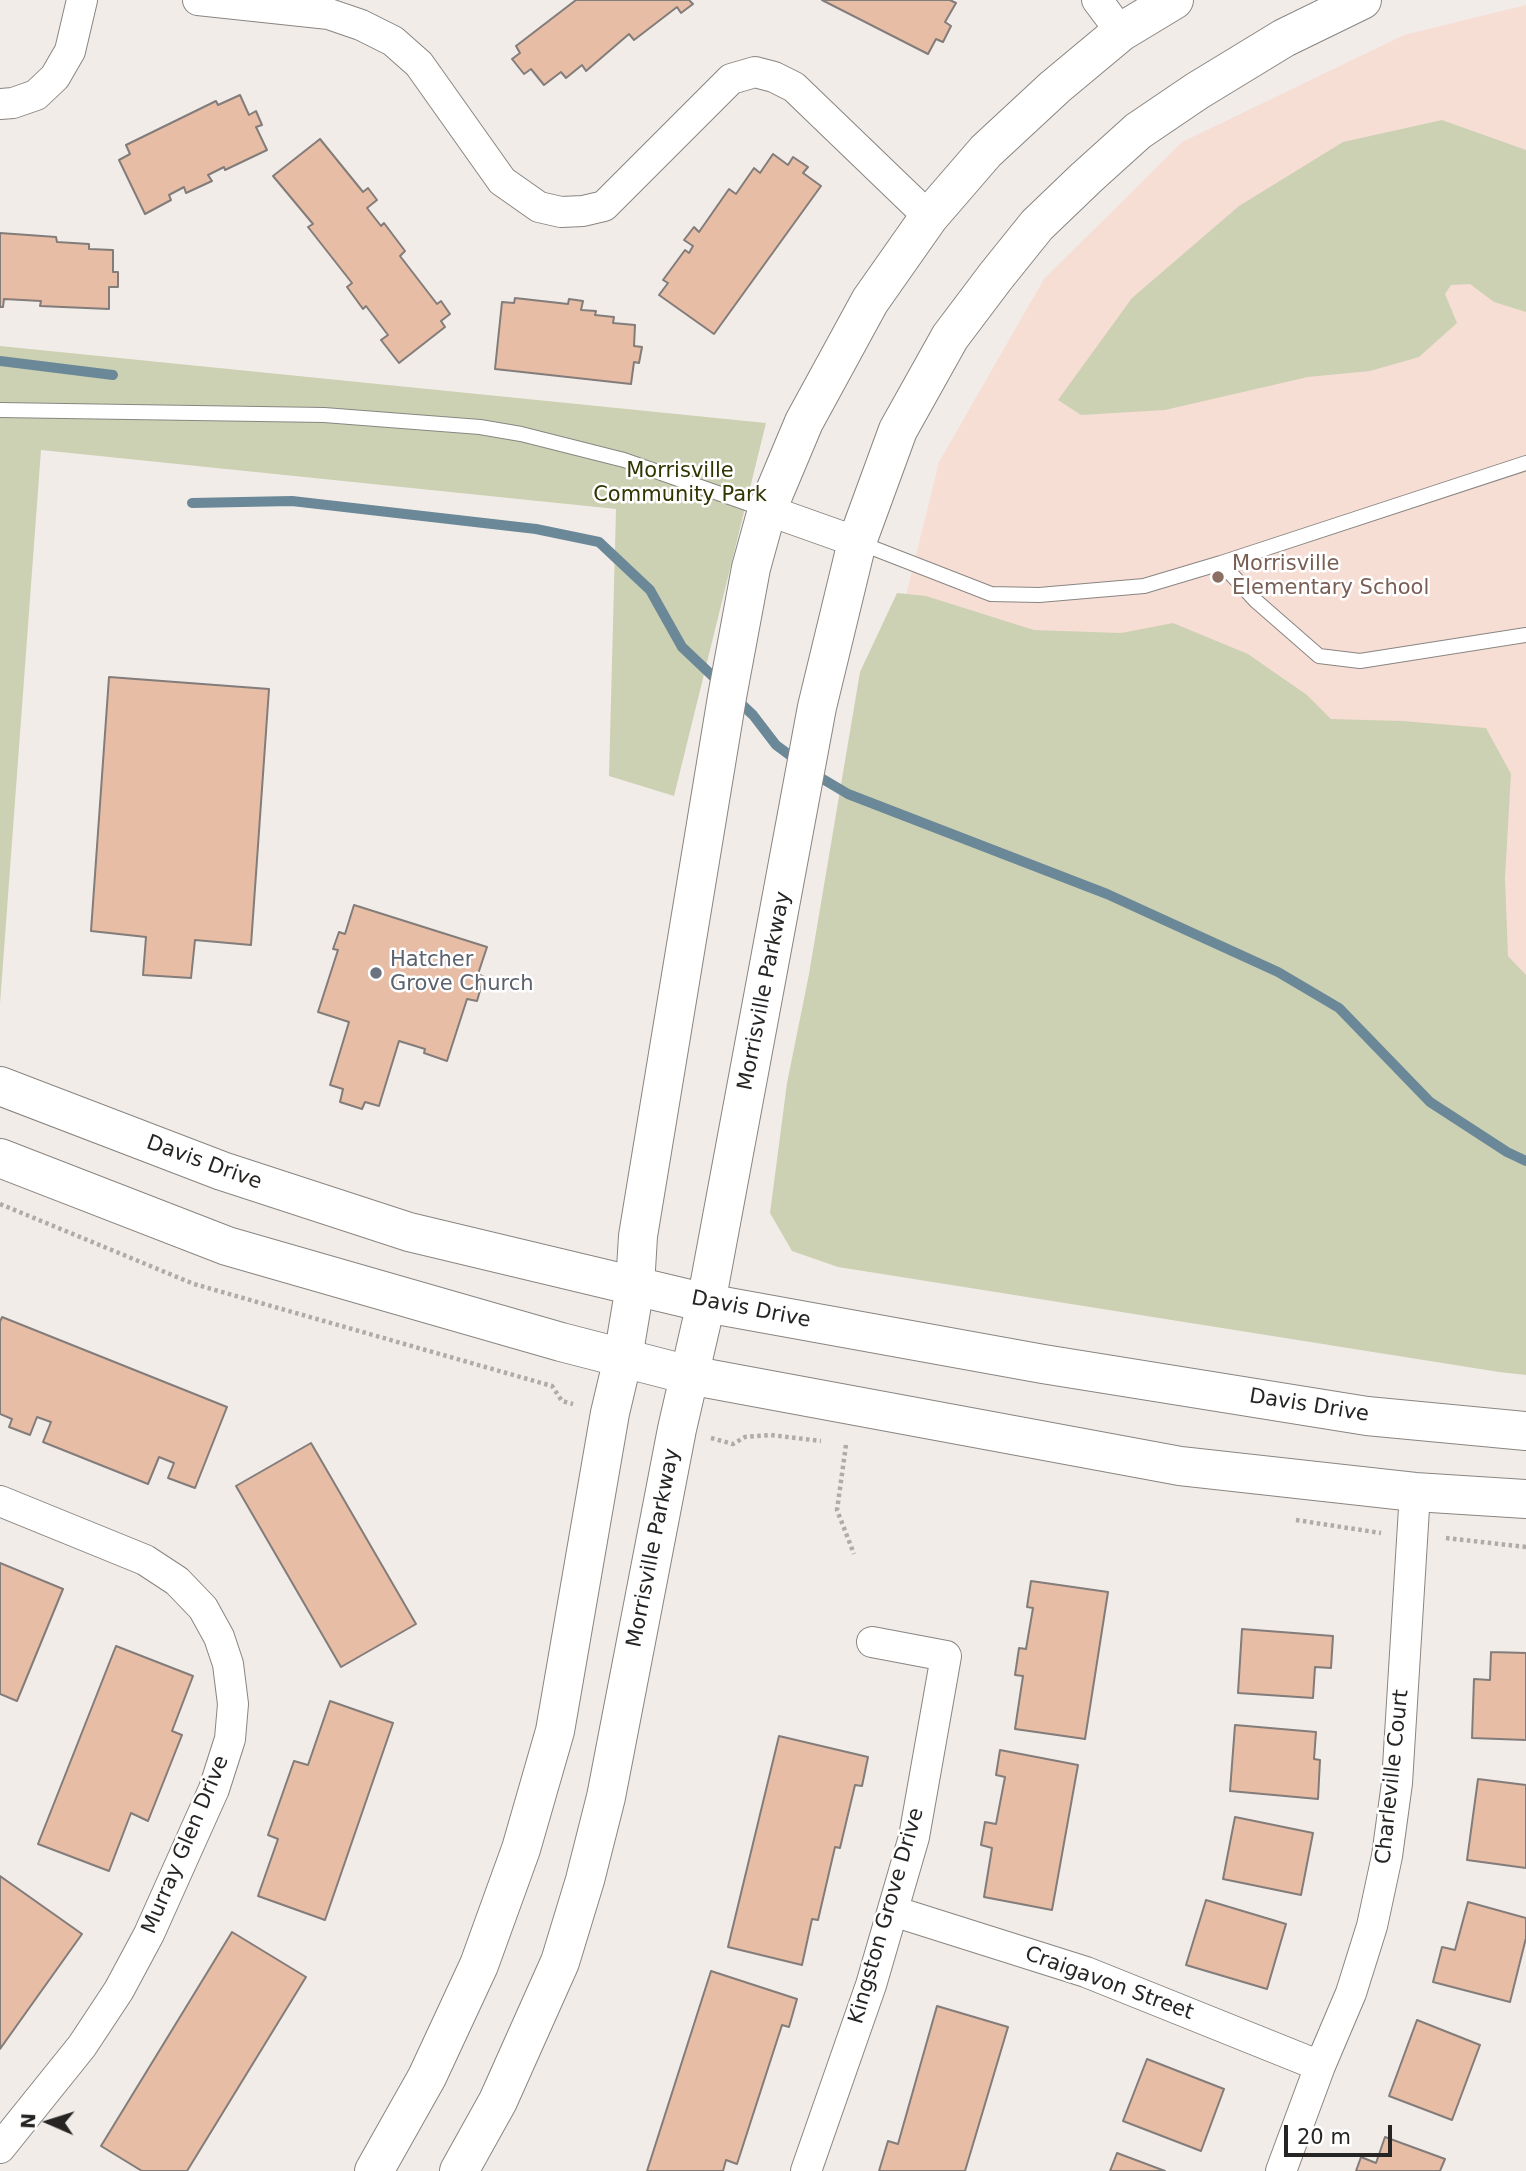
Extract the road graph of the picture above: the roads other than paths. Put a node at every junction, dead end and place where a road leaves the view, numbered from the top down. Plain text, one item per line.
1 (82, 0) edge
2 (198, 0) edge
3 (1097, 0) edge
4 (1174, 0) edge
5 (1362, 0) edge
6 (1121, 32) junction
7 (0, 104) edge
8 (929, 217) junction
9 (0, 410) edge
10 (1526, 463) edge
11 (767, 510) junction
12 (857, 542) junction
13 (1221, 563) junction
14 (1526, 635) edge
15 (0, 1086) edge
16 (0, 1158) edge
17 (635, 1286) junction
18 (706, 1303) junction
19 (623, 1358) junction
20 (689, 1375) junction
21 (1526, 1432) edge
22 (1415, 1492) junction
23 (1526, 1499) edge
24 (0, 1501) edge
25 (872, 1642) dead end
26 (894, 1911) junction
27 (1320, 2066) junction
28 (0, 2148) edge
29 (374, 2171) edge
30 (459, 2171) edge
31 (806, 2171) edge
32 (1280, 2171) edge

1 - 7 street
2 - 8 street
3 - 6 street
4 - 6 main road
5 - 12 main road, Morrisville Parkway
6 - 8 main road
8 - 11 main road
9 - 11 lane
10 - 13 lane
11 - 12 street
11 - 17 main road
12 - 13 lane
12 - 18 main road, Morrisville Parkway
13 - 14 lane
15 - 17 main road, Davis Drive
16 - 19 main road
17 - 18 main road, Davis Drive
17 - 19 main road
18 - 20 main road, Morrisville Parkway
18 - 21 main road, Davis Drive
19 - 20 main road
19 - 29 main road
20 - 22 main road
20 - 30 main road, Morrisville Parkway
22 - 23 main road
22 - 27 street, Charleville Court
24 - 28 street, Murray Glen Drive
25 - 26 street, Kingston Grove Drive
26 - 27 street, Craigavon Street
26 - 31 street, Kingston Grove Drive
27 - 32 street, Charleville Court

